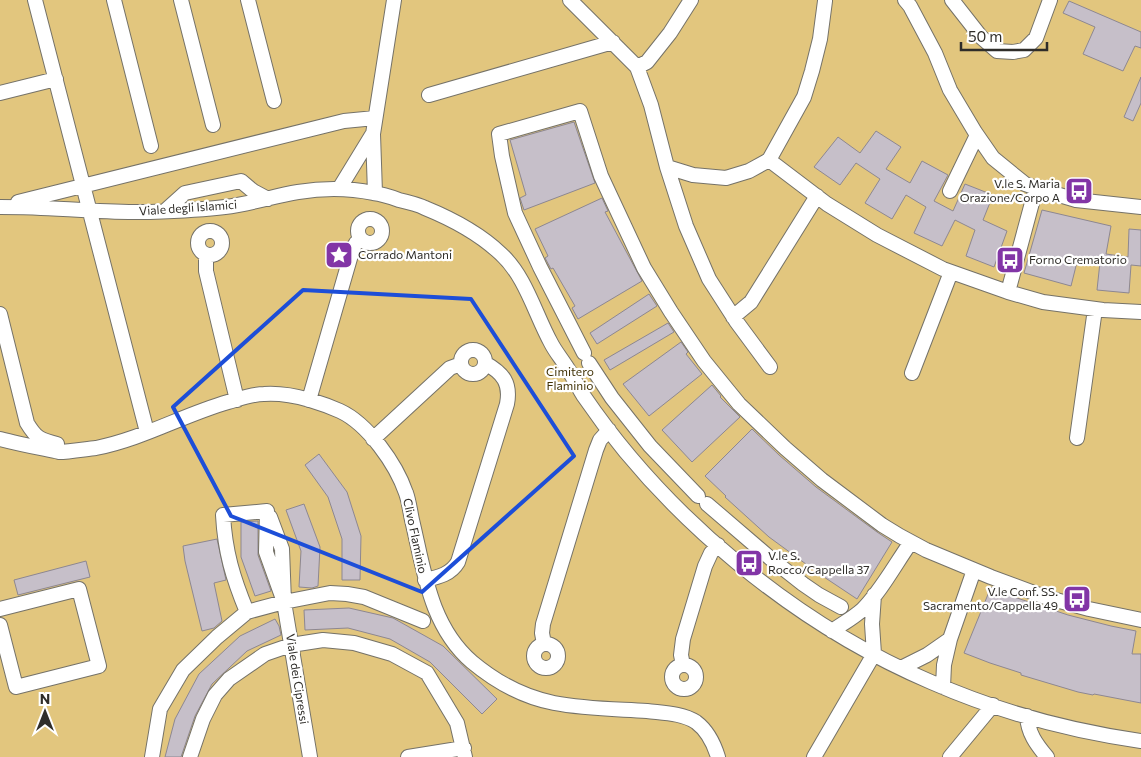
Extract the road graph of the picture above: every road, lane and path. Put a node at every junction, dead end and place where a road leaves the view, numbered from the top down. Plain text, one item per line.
1 (36, 0) edge
2 (114, 0) edge
3 (181, 0) edge
4 (248, 0) edge
5 (394, 0) edge
6 (570, 0) edge
7 (691, 0) edge
8 (825, 0) edge
9 (905, 0) edge
10 (952, 0) edge
11 (1050, 0) edge
12 (614, 42) junction
13 (637, 66) junction
14 (56, 79) junction
15 (0, 93) edge
16 (429, 94) dead end
17 (274, 101) dead end
18 (375, 118) junction
19 (213, 125) dead end
20 (373, 134) junction
21 (977, 135) junction
22 (151, 146) dead end
23 (769, 160) junction
24 (667, 167) junction
25 (82, 185) junction
26 (1036, 188) junction
27 (339, 189) junction
28 (950, 191) dead end
29 (375, 193) junction
30 (817, 196) junction
31 (268, 199) junction
32 (0, 207) edge
33 (1141, 207) edge
34 (90, 211) junction
35 (165, 211) junction
36 (361, 239) dead end
37 (206, 255) dead end
38 (540, 267) junction
39 (514, 270) junction
40 (951, 272) junction
41 (1008, 292) junction
42 (1095, 309) junction
43 (1141, 312) edge
44 (0, 314) edge
45 (733, 317) junction
46 (770, 367) dead end
47 (912, 373) dead end
48 (236, 400) junction
49 (309, 400) junction
50 (27, 423) junction
51 (610, 430) junction
52 (0, 432) edge
53 (147, 432) junction
54 (1077, 438) dead end
55 (373, 439) junction
56 (0, 440) edge
57 (653, 448) junction
58 (83, 449) junction
59 (636, 462) junction
60 (911, 542) junction
61 (718, 545) junction
62 (974, 570) junction
63 (425, 580) junction
64 (798, 580) junction
65 (874, 595) junction
66 (783, 597) junction
67 (284, 602) junction
68 (841, 607) dead end
69 (0, 610) edge
70 (247, 612) junction
71 (1141, 620) edge
72 (423, 621) dead end
73 (0, 625) edge
74 (832, 630) junction
75 (950, 639) junction
76 (544, 644) dead end
77 (291, 645) junction
78 (874, 654) junction
79 (683, 665) dead end
80 (901, 668) junction
81 (943, 687) junction
82 (993, 705) junction
83 (1027, 716) junction
84 (1141, 742) edge
85 (464, 752) edge
86 (152, 757) edge
87 (190, 757) edge
88 (310, 757) edge
89 (408, 757) edge
90 (718, 757) edge
91 (814, 757) edge
92 (950, 757) edge
93 (1047, 757) edge

1 - 14 lane
2 - 22 lane
3 - 19 lane
4 - 17 lane
5 - 18 lane
6 - 12 lane
7 - 13 lane
8 - 23 lane
9 - 21 lane
10 - 11 lane
12 - 13 lane
12 - 16 lane
13 - 24 lane
14 - 15 lane
14 - 25 lane
18 - 20 lane
18 - 25 lane
20 - 27 lane
20 - 29 lane
21 - 26 lane
21 - 28 lane
23 - 24 lane
23 - 30 lane
24 - 45 lane
25 - 32 lane
25 - 34 lane
26 - 33 lane
26 - 41 lane
27 - 29 lane, Viale degli Islamici
27 - 31 lane, Viale degli Islamici
29 - 39 lane, Viale degli Islamici
30 - 40 lane
30 - 45 lane
31 - 35 lane, Viale degli Islamici
31 - 35 lane
32 - 34 lane, Viale degli Islamici
34 - 35 lane, Viale degli Islamici
34 - 53 lane
36 - 49 lane
37 - 48 lane
38 - 39 lane
38 - 57 lane
38 - 60 lane
39 - 51 lane, Viale degli Islamici
40 - 41 lane
40 - 47 lane
41 - 42 lane
42 - 43 lane
42 - 54 lane
44 - 50 lane
45 - 46 lane
48 - 49 lane, Clivo Flaminio
48 - 53 lane, Clivo Flaminio
49 - 55 lane, Clivo Flaminio
50 - 52 lane
50 - 58 lane
51 - 59 lane, Viale degli Islamici
51 - 76 lane
53 - 58 lane, Clivo Flaminio
55 - 63 lane, Clivo Flaminio
55 - 63 lane
56 - 58 lane, Clivo Flaminio
57 - 59 lane
57 - 64 lane
59 - 61 lane, Viale degli Islamici
60 - 62 lane
60 - 65 lane
61 - 66 lane, Viale degli Islamici
61 - 79 lane
62 - 71 lane
62 - 75 lane
63 - 90 lane, Clivo Flaminio
64 - 66 lane
64 - 68 lane
65 - 74 lane
65 - 78 lane
66 - 74 lane, Viale degli Islamici
67 - 70 lane
67 - 70 lane, Viale dei Cipressi
67 - 72 lane
67 - 77 lane, Viale dei Cipressi
69 - 73 lane
70 - 86 lane
74 - 78 lane, Viale degli Islamici
75 - 80 lane
75 - 81 lane
77 - 85 lane
77 - 87 lane
77 - 88 lane, Viale dei Cipressi
78 - 80 lane, Viale degli Islamici
78 - 91 lane
80 - 81 lane, Viale degli Islamici
81 - 82 lane, Viale degli Islamici
82 - 83 lane, Viale degli Islamici
82 - 92 lane
83 - 84 lane, Viale degli Islamici
83 - 93 lane
85 - 89 lane

